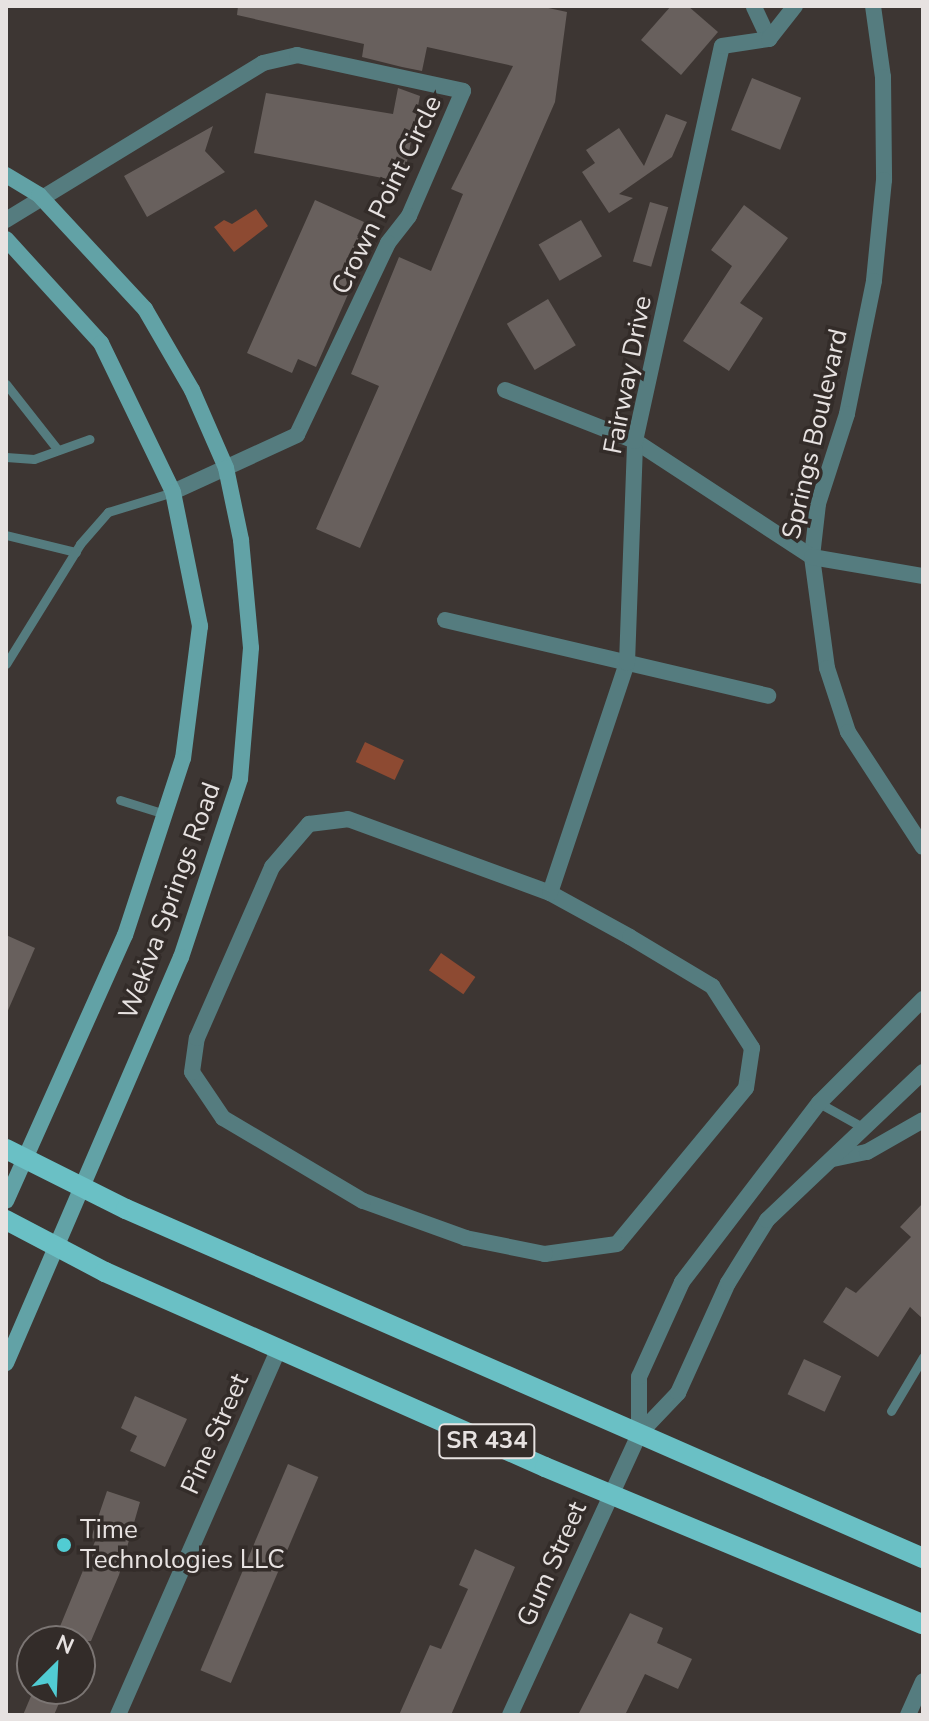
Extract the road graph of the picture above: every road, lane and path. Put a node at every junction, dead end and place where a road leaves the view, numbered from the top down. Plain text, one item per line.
1 (795, 6) edge
2 (873, 6) edge
3 (754, 7) edge
4 (769, 39) junction
5 (6, 175) edge
6 (39, 195) junction
7 (6, 220) edge
8 (6, 239) edge
9 (6, 384) edge
10 (505, 390) dead end
11 (90, 439) dead end
12 (635, 441) junction
13 (58, 450) junction
14 (6, 457) edge
15 (226, 468) junction
16 (173, 492) junction
17 (6, 535) edge
18 (76, 552) junction
19 (812, 557) junction
20 (923, 576) edge
21 (445, 620) dead end
22 (627, 663) junction
23 (6, 664) edge
24 (768, 696) dead end
25 (120, 800) dead end
26 (165, 814) junction
27 (923, 847) edge
28 (550, 893) junction
29 (923, 999) edge
30 (923, 1072) edge
31 (819, 1103) junction
32 (923, 1120) edge
33 (864, 1128) junction
34 (15, 1153) edge
35 (832, 1159) junction
36 (80, 1185) junction
37 (6, 1201) edge
38 (6, 1220) edge
39 (55, 1246) junction
40 (279, 1348) junction
41 (923, 1357) edge
42 (6, 1363) edge
43 (891, 1411) dead end
44 (639, 1434) junction
45 (610, 1494) junction
46 (923, 1558) edge
47 (923, 1624) edge
48 (923, 1681) edge
49 (118, 1715) edge
50 (510, 1715) edge
51 (908, 1715) edge

1 - 4 street
2 - 19 street, Springs Boulevard
3 - 4 street
4 - 12 street, Fairway Drive
5 - 6 main road, Wekiva Springs Road
6 - 7 street, Crown Point Circle
6 - 15 main road, Wekiva Springs Road
6 - 15 street, Crown Point Circle
8 - 16 main road, Wekiva Springs Road
9 - 13 lane
10 - 12 street
11 - 13 lane
12 - 19 street
12 - 22 street, Fairway Drive
13 - 14 lane
15 - 16 street, Crown Point Circle
15 - 36 main road, Wekiva Springs Road
16 - 18 lane
16 - 26 main road, Wekiva Springs Road
17 - 18 lane
18 - 23 lane
19 - 20 street
19 - 27 street, Springs Boulevard
21 - 22 street
22 - 24 street
22 - 28 street, Fairway Drive
25 - 26 lane
26 - 34 main road, Wekiva Springs Road
28 - 28 street
29 - 31 street
30 - 33 street
31 - 33 lane
31 - 44 street
32 - 35 street
33 - 35 street
34 - 36 main road, SR 434
34 - 37 main road, Wekiva Springs Road
35 - 44 street
36 - 39 main road, Wekiva Springs Road
36 - 44 main road, SR 434
38 - 39 main road, SR 434
39 - 40 main road, SR 434
39 - 42 main road, Wekiva Springs Road
40 - 45 main road, SR 434
40 - 49 street, Pine Street
41 - 43 lane
44 - 45 street, Gum Street
44 - 46 main road, SR 434
45 - 47 main road, SR 434
45 - 50 street, Gum Street
48 - 51 street

